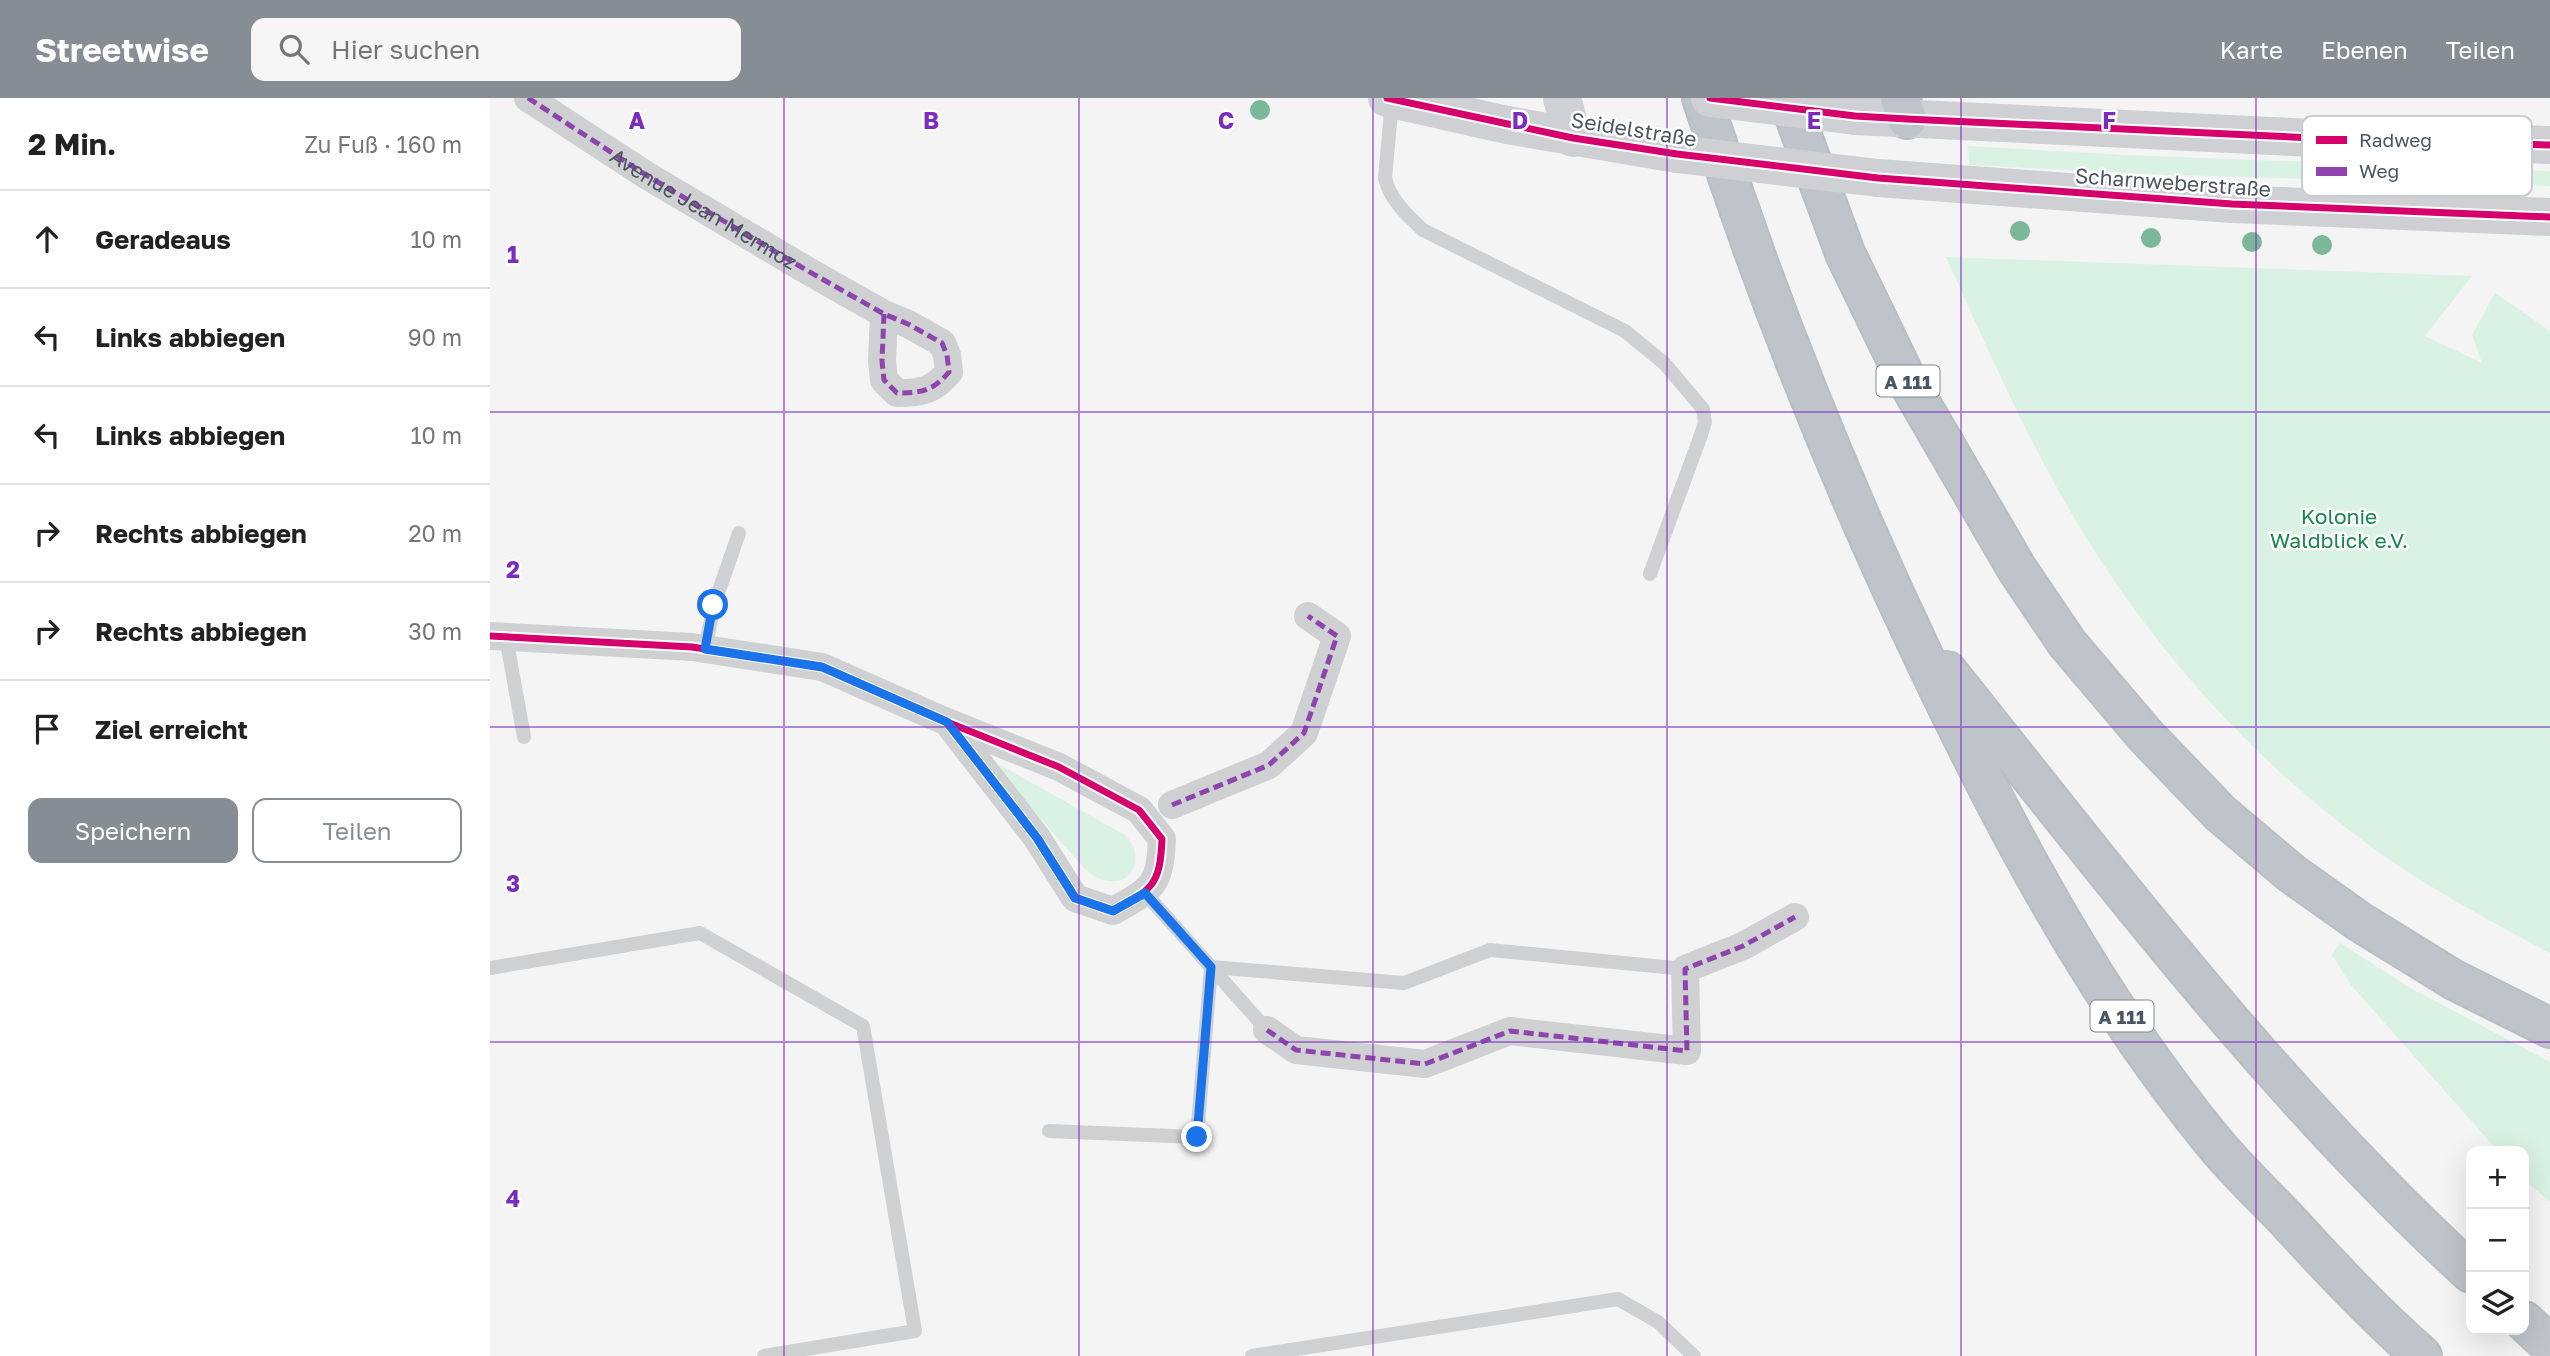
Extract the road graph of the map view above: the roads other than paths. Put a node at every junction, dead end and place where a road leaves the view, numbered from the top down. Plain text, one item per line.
1 (528, 98) edge
2 (1562, 98) edge
3 (1702, 98) edge
4 (1710, 98) edge
5 (1788, 98) edge
6 (1389, 99) edge
7 (1904, 108) edge
8 (2302, 137) edge
9 (1573, 138) junction
10 (2532, 144) edge
11 (2550, 145) edge
12 (1893, 179) junction
13 (2550, 217) edge
14 (884, 314) dead end
15 (740, 533) dead end
16 (1650, 574) dead end
17 (1308, 617) dead end
18 (1905, 617) junction
19 (498, 636) edge
20 (2067, 643) junction
21 (705, 649) junction
22 (947, 722) junction
23 (2106, 722) dead end
24 (524, 737) dead end
25 (1172, 805) joint
26 (1144, 817) junction
27 (1145, 893) junction
28 (1794, 917) dead end
29 (1211, 967) junction
30 (490, 968) edge
31 (1685, 969) junction
32 (2550, 1028) edge
33 (1267, 1030) joint
34 (1049, 1131) dead end
35 (2470, 1272) edge
36 (2529, 1326) edge
37 (2550, 1345) edge
38 (849, 1350) edge
39 (764, 1356) edge
40 (1252, 1356) edge
41 (1693, 1356) edge
42 (2422, 1356) edge

1 - 14 street, Avenue Jean Mermoz
2 - 9 main road
3 - 18 highway, A 111
4 - 7 main road, Seidelstraße, bridge
5 - 20 highway, A 111
6 - 9 main road, Seidelstraße
6 - 16 lane
7 - 8 main road
7 - 12 main road
9 - 12 main road, Seidelstraße, bridge
10 - 11 main road
12 - 13 main road, Scharnweberstraße
15 - 21 lane
17 - 25 street
18 - 35 highway
18 - 42 highway, A 111
19 - 21 street
19 - 24 lane
20 - 23 highway
20 - 32 highway, A 111
21 - 22 street
22 - 26 street
22 - 27 street
25 - 26 lane
26 - 27 street
27 - 29 lane
28 - 31 street
29 - 31 lane
29 - 33 lane
29 - 34 lane
30 - 38 lane
31 - 33 street
36 - 37 highway
38 - 39 lane
40 - 41 lane

